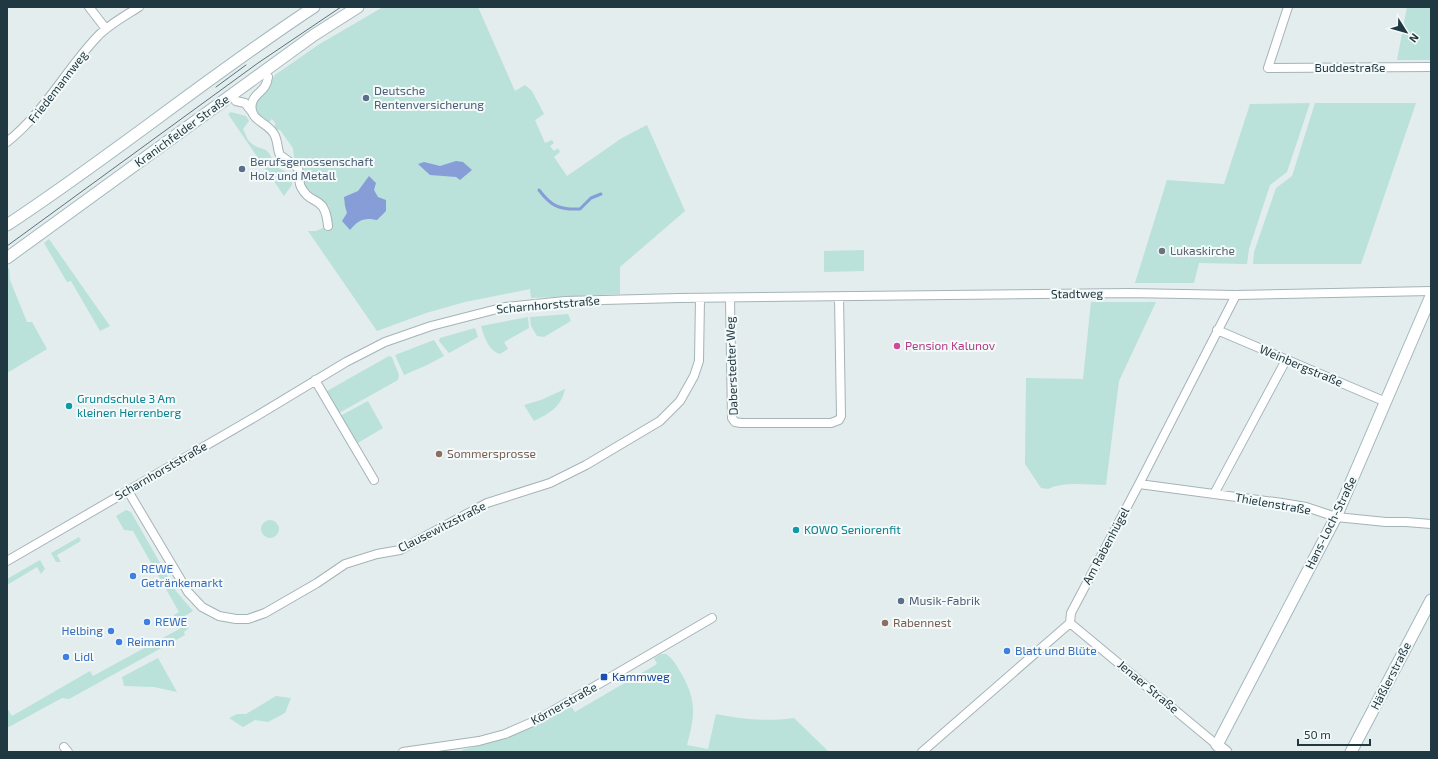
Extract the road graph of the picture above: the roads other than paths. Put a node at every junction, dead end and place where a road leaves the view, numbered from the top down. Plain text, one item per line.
1 (89, 7) edge
2 (139, 7) edge
3 (314, 7) edge
4 (358, 7) edge
5 (1288, 7) edge
6 (106, 29) junction
7 (1431, 67) edge
8 (268, 77) dead end
9 (236, 101) dead end
10 (252, 112) junction
11 (7, 142) edge
12 (7, 225) edge
13 (328, 226) dead end
14 (7, 258) edge
15 (1431, 291) edge
16 (1236, 295) junction
17 (1431, 296) edge
18 (838, 297) junction
19 (700, 298) junction
20 (727, 298) junction
21 (1217, 330) junction
22 (1286, 360) junction
23 (315, 380) junction
24 (1386, 402) junction
25 (374, 480) dead end
26 (1139, 484) junction
27 (128, 491) junction
28 (1214, 494) junction
29 (1336, 517) junction
30 (1431, 524) edge
31 (7, 561) edge
32 (1431, 600) edge
33 (712, 618) dead end
34 (1070, 623) junction
35 (1222, 748) edge
36 (403, 752) edge
37 (922, 752) edge
38 (1352, 752) edge

1 - 6 street
2 - 6 street, Friedemannweg
3 - 12 main road, Kranichfelder Straße
4 - 14 main road, Kranichfelder Straße
5 - 7 street, Buddestraße
6 - 11 street, Friedemannweg
8 - 10 street
9 - 10 street
10 - 13 street
15 - 16 street, Stadtweg
16 - 18 street, Stadtweg
16 - 21 street, Am Rabenhügel
17 - 24 main road, Hans-Loch-Straße
18 - 20 street, Stadtweg
18 - 20 street, Daberstedter Weg
19 - 20 street, Scharnhorststraße
19 - 23 street, Scharnhorststraße
19 - 27 street, Clausewitzstraße
21 - 22 street, Weinbergstraße
21 - 26 street, Am Rabenhügel
22 - 24 street, Weinbergstraße
22 - 28 street
23 - 25 street
23 - 27 street, Scharnhorststraße
24 - 29 main road, Hans-Loch-Straße
26 - 28 street, Thielenstraße
26 - 34 street, Am Rabenhügel
27 - 31 street, Scharnhorststraße
28 - 29 street, Thielenstraße
29 - 30 street, Thielenstraße
29 - 35 main road, Hans-Loch-Straße
32 - 38 main road, Häßlerstraße
33 - 36 street, Körnerstraße
34 - 35 street, Jenaer Straße
34 - 37 street

